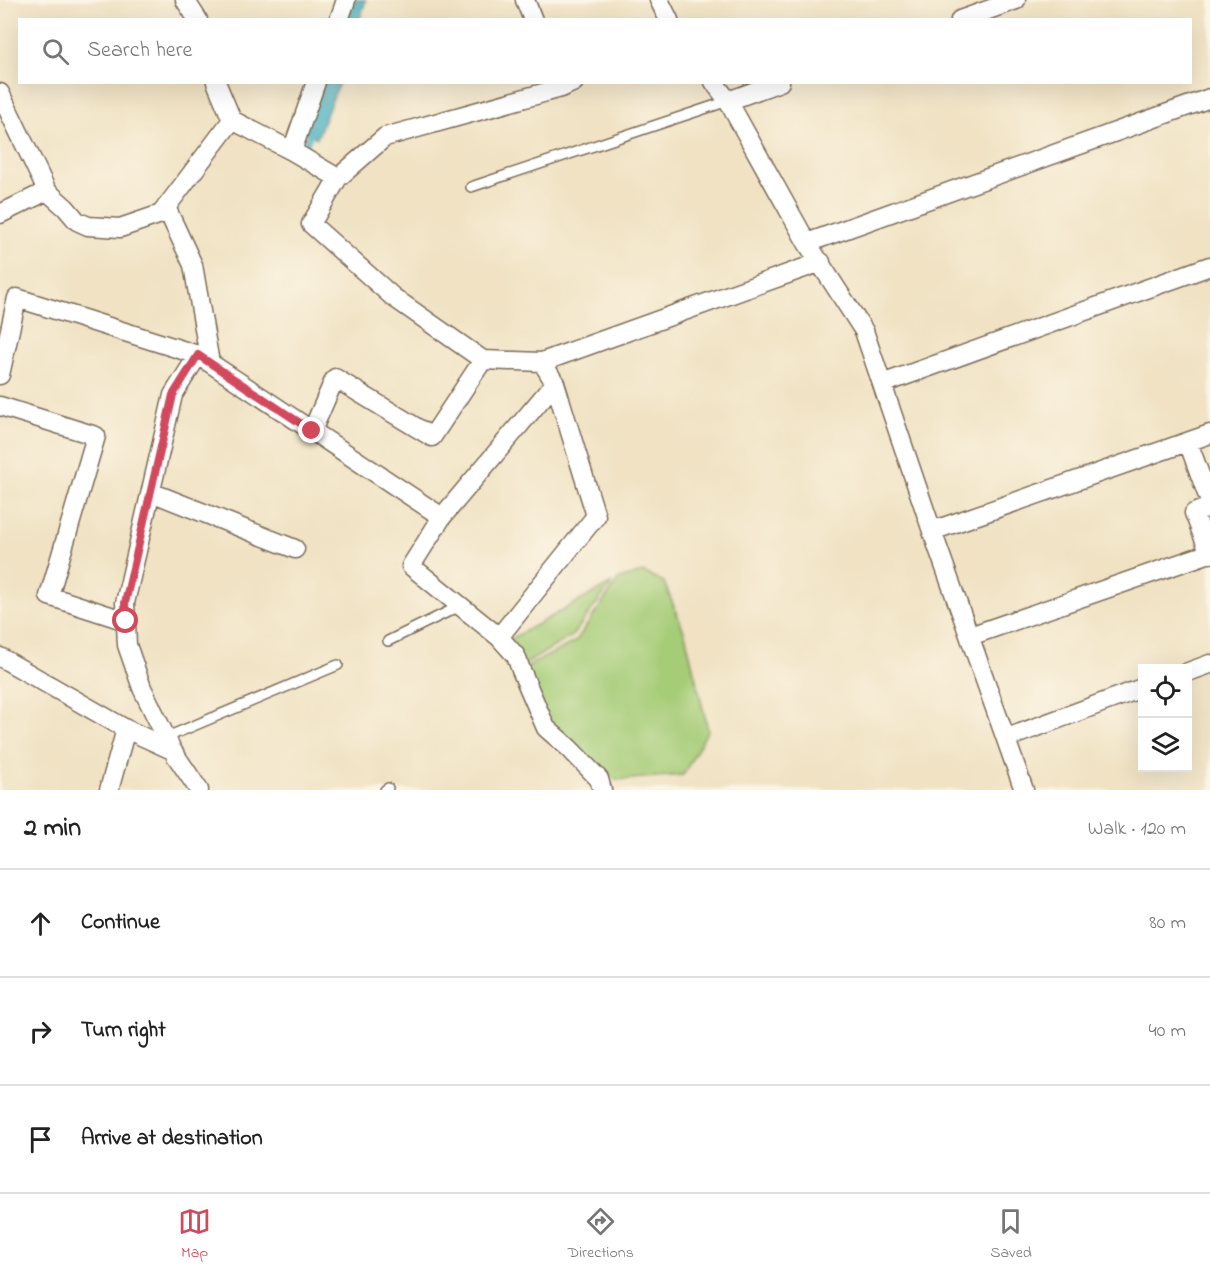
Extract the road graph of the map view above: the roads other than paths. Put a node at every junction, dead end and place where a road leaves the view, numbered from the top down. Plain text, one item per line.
1 (185, 0) edge
2 (346, 0) edge
3 (525, 0) edge
4 (659, 0) edge
5 (1016, 0) edge
6 (197, 18) edge
7 (340, 18) edge
8 (532, 18) edge
9 (668, 18) edge
10 (966, 18) edge
11 (217, 84) edge
12 (315, 84) edge
13 (564, 84) edge
14 (715, 84) edge
15 (775, 84) edge
16 (0, 93) edge
17 (1210, 98) edge
18 (728, 101) junction
19 (232, 120) junction
20 (292, 151) junction
21 (338, 178) junction
22 (471, 187) dead end
23 (47, 190) junction
24 (166, 207) junction
25 (0, 214) edge
26 (807, 243) junction
27 (821, 262) junction
28 (1210, 266) edge
29 (204, 359) junction
30 (483, 360) junction
31 (542, 362) junction
32 (0, 375) edge
33 (555, 382) junction
34 (882, 384) junction
35 (0, 406) edge
36 (312, 431) junction
37 (1210, 434) edge
38 (1188, 442) junction
39 (151, 492) junction
40 (1210, 502) edge
41 (1210, 507) edge
42 (442, 517) junction
43 (932, 531) junction
44 (295, 549) dead end
45 (1210, 554) edge
46 (460, 606) junction
47 (126, 621) junction
48 (970, 636) junction
49 (499, 638) junction
50 (388, 641) dead end
51 (0, 657) edge
52 (1210, 664) edge
53 (338, 665) dead end
54 (1192, 671) edge
55 (1138, 690) edge
56 (126, 729) junction
57 (1007, 738) junction
58 (170, 744) junction
59 (109, 790) edge
60 (199, 790) edge
61 (602, 790) edge
62 (1024, 790) edge

1 - 6 street
2 - 7 street
3 - 8 street
4 - 9 street
5 - 10 street
11 - 19 street
12 - 20 street
13 - 21 street
14 - 18 street
15 - 18 street
16 - 23 street
17 - 26 street
18 - 22 lane
18 - 26 street
19 - 20 street
19 - 24 street
20 - 21 street
21 - 30 street
23 - 24 street
23 - 25 street
24 - 29 street
26 - 27 street
27 - 31 street
27 - 34 street
28 - 34 street
29 - 32 street
29 - 36 street
29 - 39 street
30 - 31 street
30 - 36 street
31 - 33 street
33 - 42 street
33 - 49 street
34 - 43 street
35 - 47 street
36 - 42 street
37 - 38 street
38 - 40 street
38 - 43 street
39 - 44 street
39 - 47 street
41 - 45 street
42 - 46 street
43 - 48 street
45 - 48 street
46 - 49 street
46 - 50 lane
47 - 58 street
48 - 57 street
49 - 61 street
51 - 56 street
52 - 54 street
53 - 58 lane
55 - 57 street
56 - 58 street
56 - 59 street
57 - 62 street
58 - 60 street

